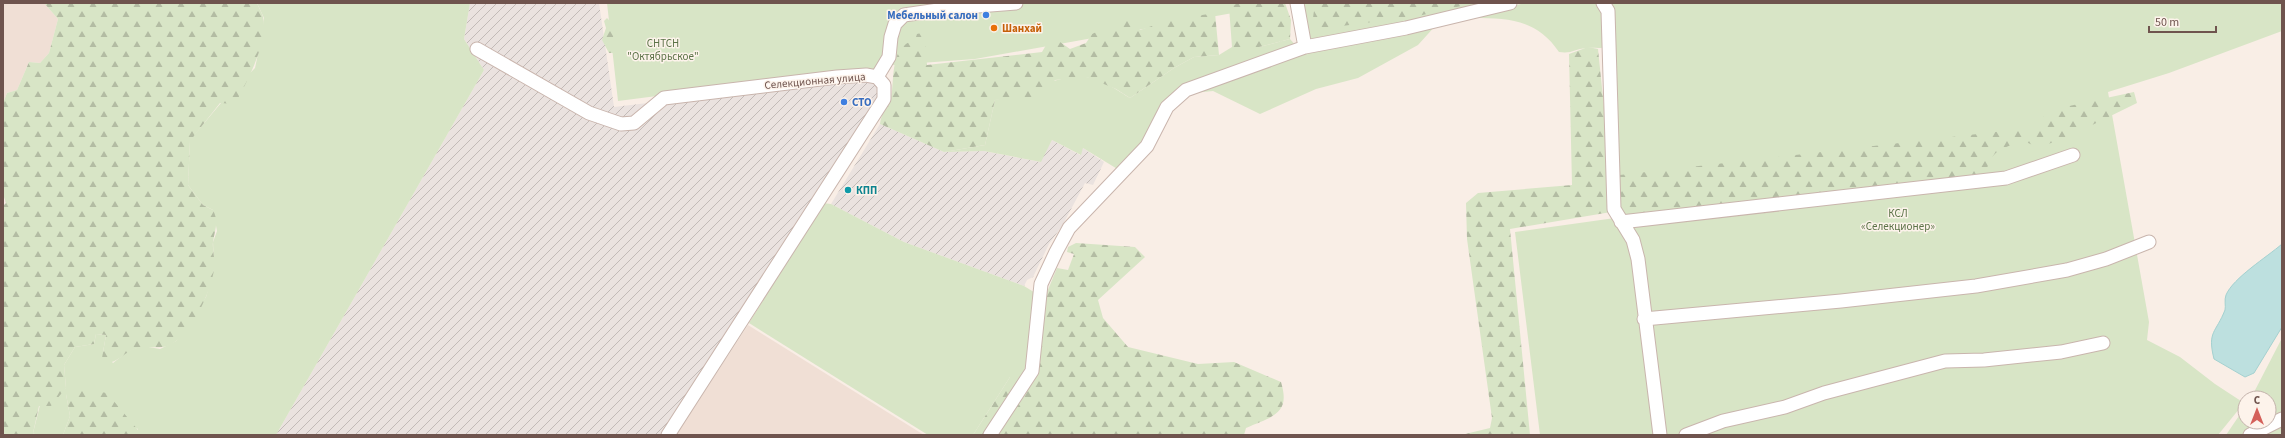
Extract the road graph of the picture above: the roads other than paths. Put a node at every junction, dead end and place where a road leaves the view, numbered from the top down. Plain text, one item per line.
1 (1016, 3) edge
2 (1297, 3) edge
3 (1510, 3) edge
4 (1603, 3) edge
5 (954, 5) edge
6 (1305, 48) junction
7 (477, 49) dead end
8 (877, 77) junction
9 (2073, 155) dead end
10 (1621, 222) junction
11 (2149, 242) dead end
12 (1644, 319) junction
13 (2103, 343) dead end
14 (2282, 419) edge
15 (668, 435) edge
16 (990, 435) edge
17 (1660, 435) edge
18 (1686, 435) edge
19 (2250, 435) edge

1 - 5 street
2 - 6 street
3 - 6 street
4 - 10 street
5 - 8 street
6 - 16 street
7 - 8 street, Селекционная улица
8 - 15 street, Селекционная улица
9 - 10 street
10 - 12 street
11 - 12 street
12 - 17 street
13 - 18 street
14 - 19 street

